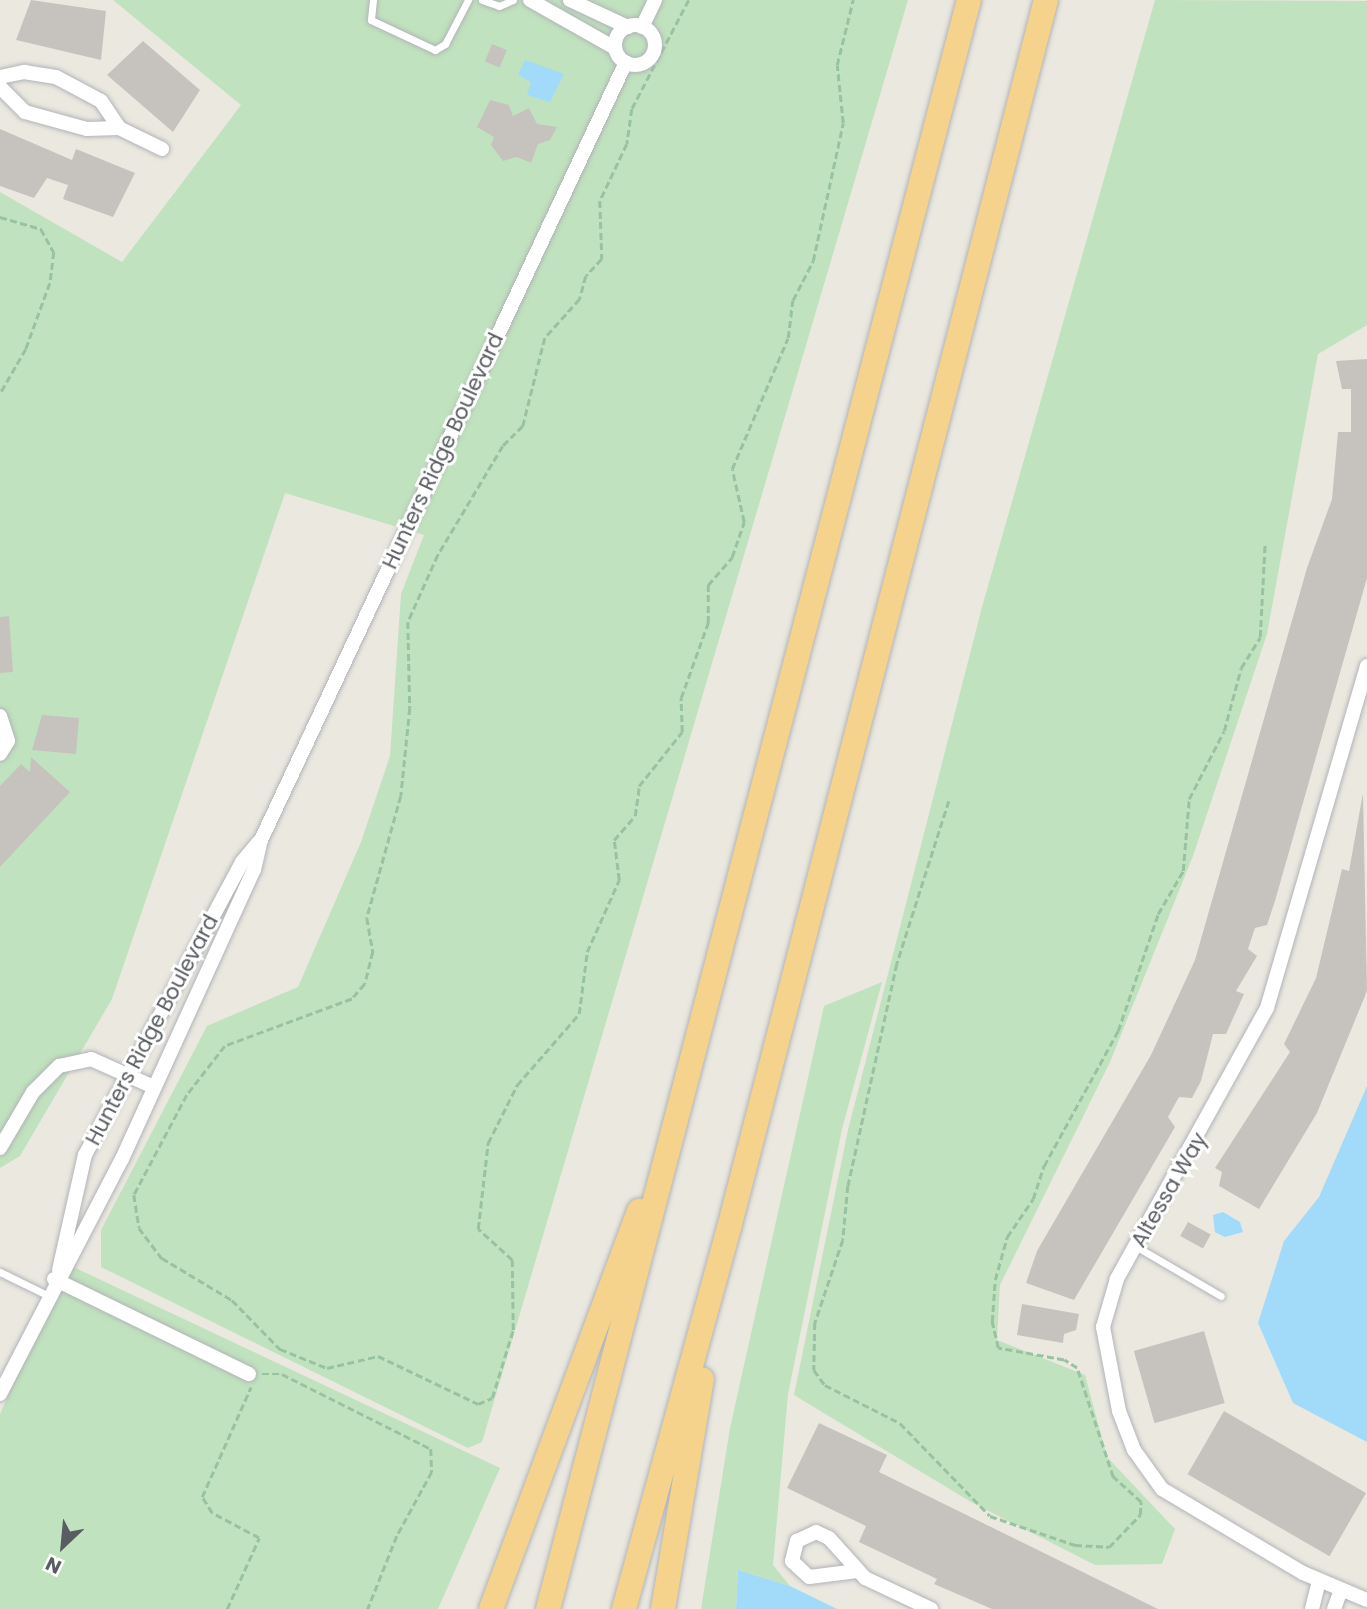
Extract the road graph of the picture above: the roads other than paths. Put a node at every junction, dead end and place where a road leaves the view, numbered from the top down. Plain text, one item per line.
1 (373, 0) edge
2 (468, 0) edge
3 (482, 0) edge
4 (513, 0) edge
5 (530, 0) edge
6 (570, 0) edge
7 (655, 0) edge
8 (969, 0) edge
9 (1046, 0) edge
10 (635, 27) junction
11 (615, 48) junction
12 (626, 62) junction
13 (0, 77) edge
14 (0, 87) edge
15 (119, 128) junction
16 (162, 149) dead end
17 (1367, 666) edge
18 (0, 716) edge
19 (0, 754) edge
20 (261, 840) junction
21 (126, 1074) junction
22 (154, 1087) junction
23 (681, 1110) junction
24 (0, 1148) edge
25 (729, 1228) junction
26 (1136, 1247) junction
27 (0, 1272) edge
28 (56, 1275) junction
29 (47, 1295) junction
30 (1221, 1296) dead end
31 (249, 1374) dead end
32 (0, 1394) edge
33 (857, 1571) dead end
34 (1319, 1581) junction
35 (1341, 1590) junction
36 (1367, 1600) edge
37 (491, 1609) edge
38 (548, 1609) edge
39 (624, 1609) edge
40 (663, 1609) edge
41 (931, 1609) edge
42 (1312, 1609) edge
43 (1334, 1609) edge

1 - 2 lane
3 - 4 lane
5 - 11 street
6 - 10 street
7 - 10 street
8 - 23 highway
9 - 25 highway
10 - 11 street
10 - 12 street
11 - 12 street
12 - 20 street, Hunters Ridge Boulevard
13 - 15 street
14 - 15 street
15 - 16 street
17 - 26 street, Altessa Way
18 - 19 street
20 - 21 street, Hunters Ridge Boulevard
20 - 22 street, Hunters Ridge Boulevard
21 - 22 street
21 - 24 street
21 - 28 street, Hunters Ridge Boulevard
22 - 28 street, Hunters Ridge Boulevard
23 - 37 highway
23 - 38 highway
25 - 39 highway
25 - 40 highway
26 - 30 lane
26 - 34 street, Altessa Way
27 - 29 lane
28 - 29 street, Hunters Ridge Boulevard
28 - 31 street
29 - 32 street, Hunters Ridge Boulevard
33 - 41 street
34 - 35 street, Altessa Way
34 - 42 street
35 - 36 street, Altessa Way
35 - 43 street

